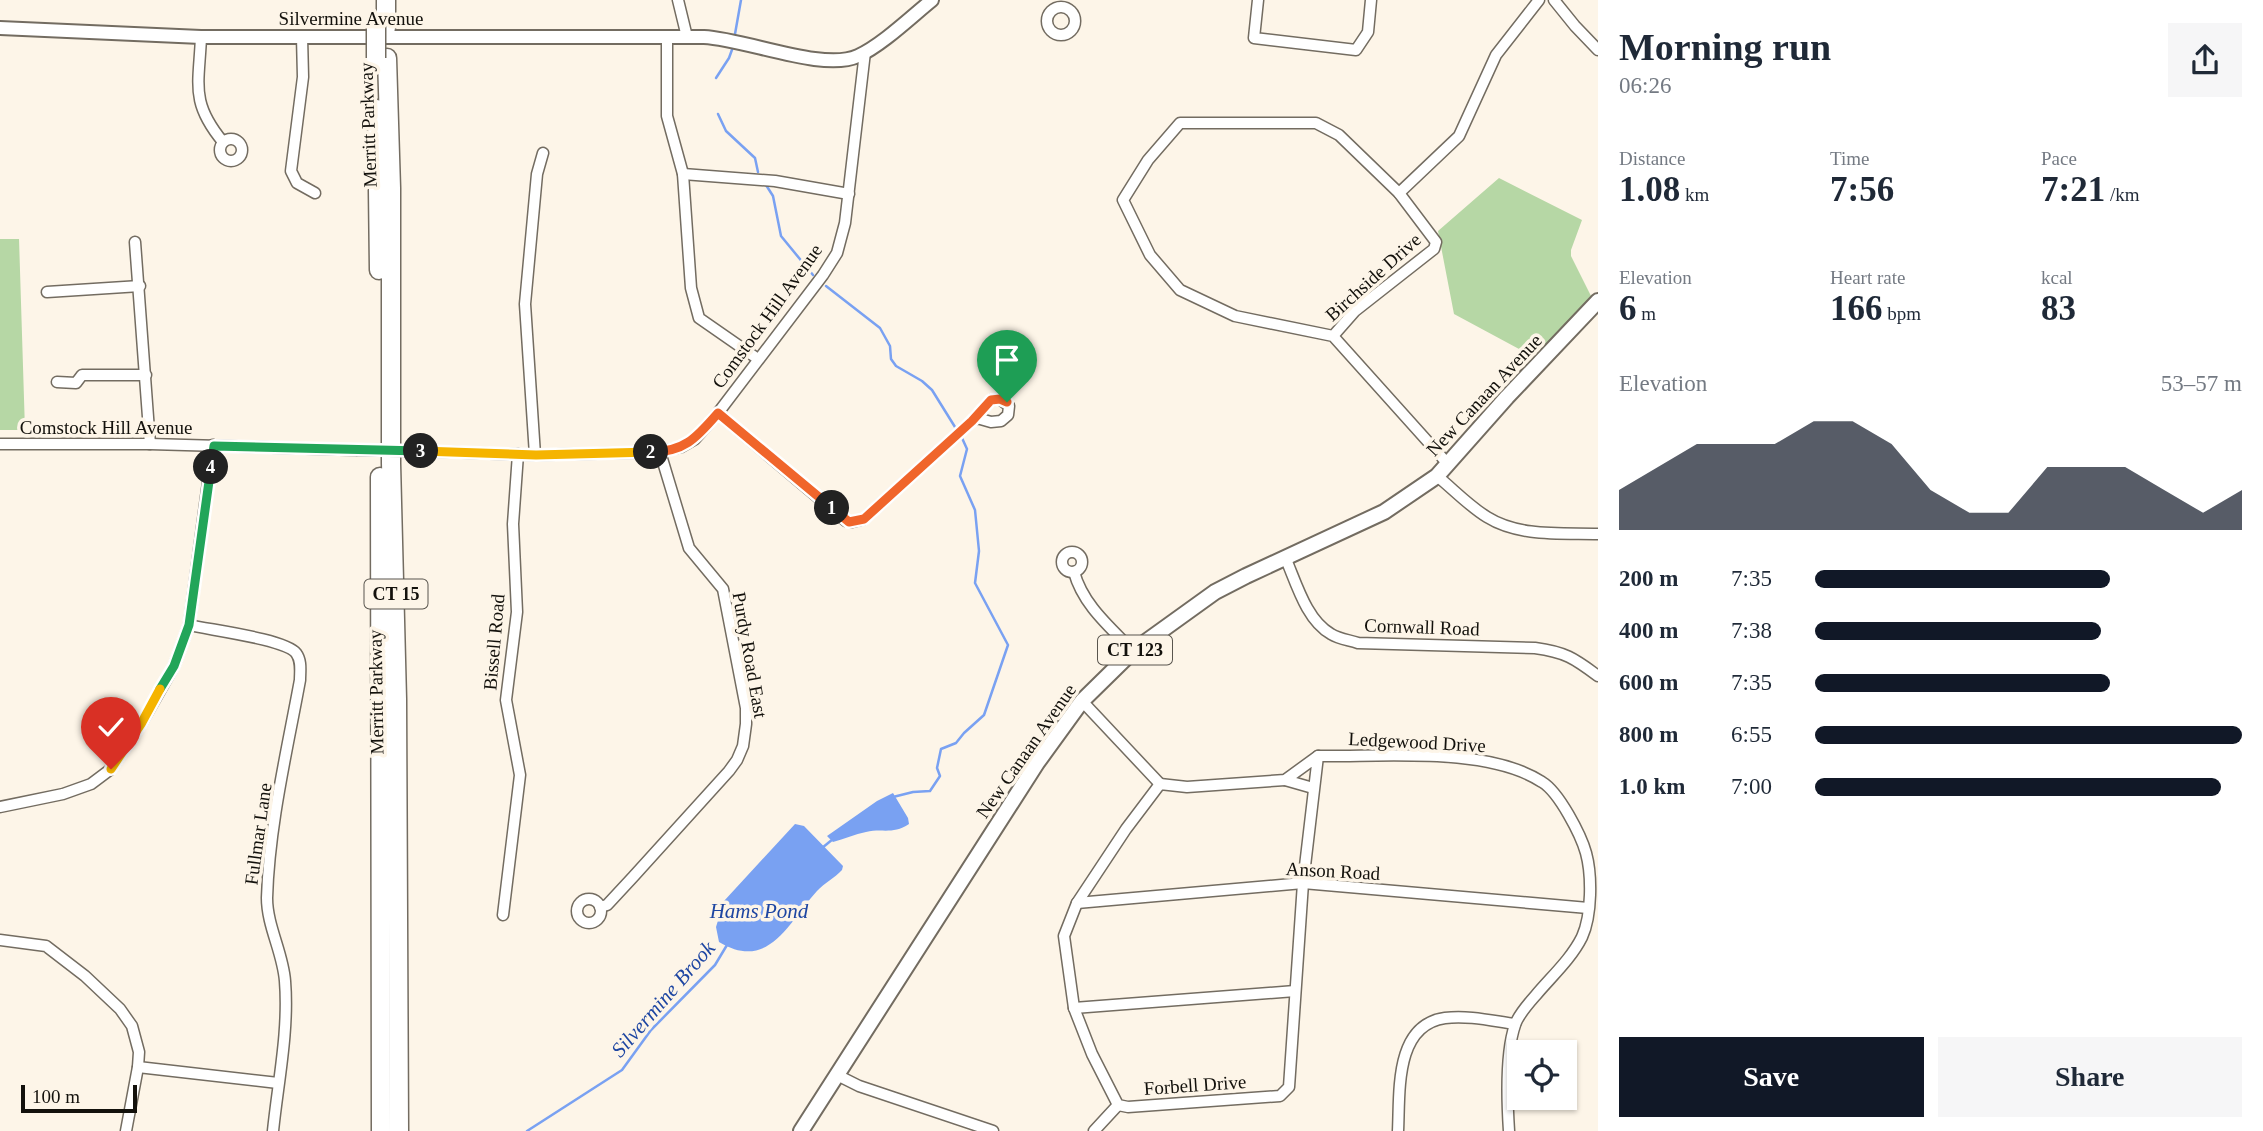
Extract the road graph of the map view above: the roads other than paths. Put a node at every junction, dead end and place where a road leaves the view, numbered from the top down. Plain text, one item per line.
1 (375, 0) edge
2 (386, 0) edge
3 (678, 0) edge
4 (932, 0) edge
5 (1258, 0) edge
6 (1371, 0) edge
7 (1539, 0) edge
8 (1554, 0) edge
9 (381, 27) junction
10 (0, 28) edge
11 (201, 37) junction
12 (302, 37) junction
13 (667, 37) junction
14 (687, 37) junction
15 (1598, 50) edge
16 (865, 52) junction
17 (381, 58) junction
18 (223, 142) dead end
19 (543, 153) dead end
20 (683, 174) junction
21 (315, 193) dead end
22 (1399, 193) junction
23 (849, 194) junction
24 (135, 242) dead end
25 (140, 286) junction
26 (47, 292) dead end
27 (1598, 301) edge
28 (1333, 336) junction
29 (758, 359) junction
30 (146, 375) junction
31 (57, 382) dead end
32 (718, 413) junction
33 (972, 421) dead end
34 (0, 443) edge
35 (150, 444) junction
36 (214, 446) junction
37 (660, 452) junction
38 (518, 454) junction
39 (536, 455) junction
40 (1447, 463) junction
41 (1437, 476) junction
42 (1598, 534) edge
43 (1285, 557) junction
44 (1074, 572) dead end
45 (189, 625) junction
46 (1133, 651) junction
47 (1598, 676) edge
48 (1082, 701) junction
49 (1318, 756) junction
50 (1285, 780) junction
51 (1160, 783) junction
52 (1313, 788) junction
53 (0, 807) edge
54 (1303, 883) junction
55 (1077, 903) junction
56 (600, 907) dead end
57 (1588, 908) junction
58 (502, 915) dead end
59 (0, 940) edge
60 (1296, 991) junction
61 (1074, 1008) junction
62 (1515, 1024) junction
63 (138, 1067) junction
64 (837, 1075) junction
65 (278, 1083) junction
66 (1118, 1105) junction
67 (127, 1131) edge
68 (273, 1131) edge
69 (381, 1131) edge
70 (399, 1131) edge
71 (801, 1131) edge
72 (993, 1131) edge
73 (1094, 1131) edge
74 (1398, 1131) edge
75 (1509, 1131) edge

1 - 9 highway, Merritt Parkway / CT 15
2 - 9 highway, Merritt Parkway / CT 15
3 - 14 street
4 - 16 street, Silvermine Avenue
5 - 6 street
7 - 22 street
8 - 15 street
9 - 17 highway, Merritt Parkway / CT 15
10 - 11 street, Silvermine Avenue
11 - 12 street, Silvermine Avenue
11 - 18 street
12 - 13 street, Silvermine Avenue
12 - 21 street
13 - 14 street, Silvermine Avenue
13 - 20 street
14 - 16 street, Silvermine Avenue
16 - 23 street, Comstock Hill Avenue
17 - 69 highway, Merritt Parkway / CT 15
17 - 70 highway, Merritt Parkway / CT 15
19 - 39 street
20 - 23 street
20 - 29 street
22 - 28 street, Birchside Drive
22 - 28 street, Birchside Drive
23 - 29 street, Comstock Hill Avenue
24 - 25 street
25 - 26 street
25 - 30 street
27 - 40 main road, New Canaan Avenue / CT 123
28 - 40 street, Birchside Drive
29 - 32 street, Comstock Hill Avenue
30 - 31 street
30 - 35 street
32 - 33 street
32 - 37 street, Comstock Hill Avenue
34 - 35 street, Comstock Hill Avenue
35 - 36 street, Comstock Hill Avenue
36 - 38 street, Comstock Hill Avenue, bridge
36 - 45 street
37 - 39 street, Comstock Hill Avenue
37 - 56 street, Purdy Road East
38 - 39 street, Comstock Hill Avenue
38 - 58 street, Bissell Road
40 - 41 main road, New Canaan Avenue / CT 123
41 - 42 street
41 - 43 main road, New Canaan Avenue / CT 123
43 - 46 main road, New Canaan Avenue / CT 123
43 - 47 street, Cornwall Road
44 - 46 street
45 - 53 street
45 - 65 street, Fullmar Lane
46 - 48 main road, New Canaan Avenue / CT 123
48 - 51 street
48 - 64 main road, New Canaan Avenue / CT 123
49 - 50 street
49 - 52 street, Forbell Drive
49 - 57 street, Ledgewood Drive
50 - 51 street
50 - 52 street
51 - 55 street, Forbell Drive
52 - 54 street, Forbell Drive
54 - 55 street, Anson Road
54 - 57 street, Anson Road
54 - 60 street, Forbell Drive
55 - 61 street, Forbell Drive
57 - 62 street, Ledgewood Drive
59 - 63 street
60 - 61 street
60 - 66 street, Forbell Drive
61 - 66 street, Forbell Drive
62 - 74 street
62 - 75 street, Ledgewood Drive
63 - 65 street
63 - 67 street
64 - 71 main road, New Canaan Avenue / CT 123
64 - 72 street
65 - 68 street, Fullmar Lane
66 - 73 street

